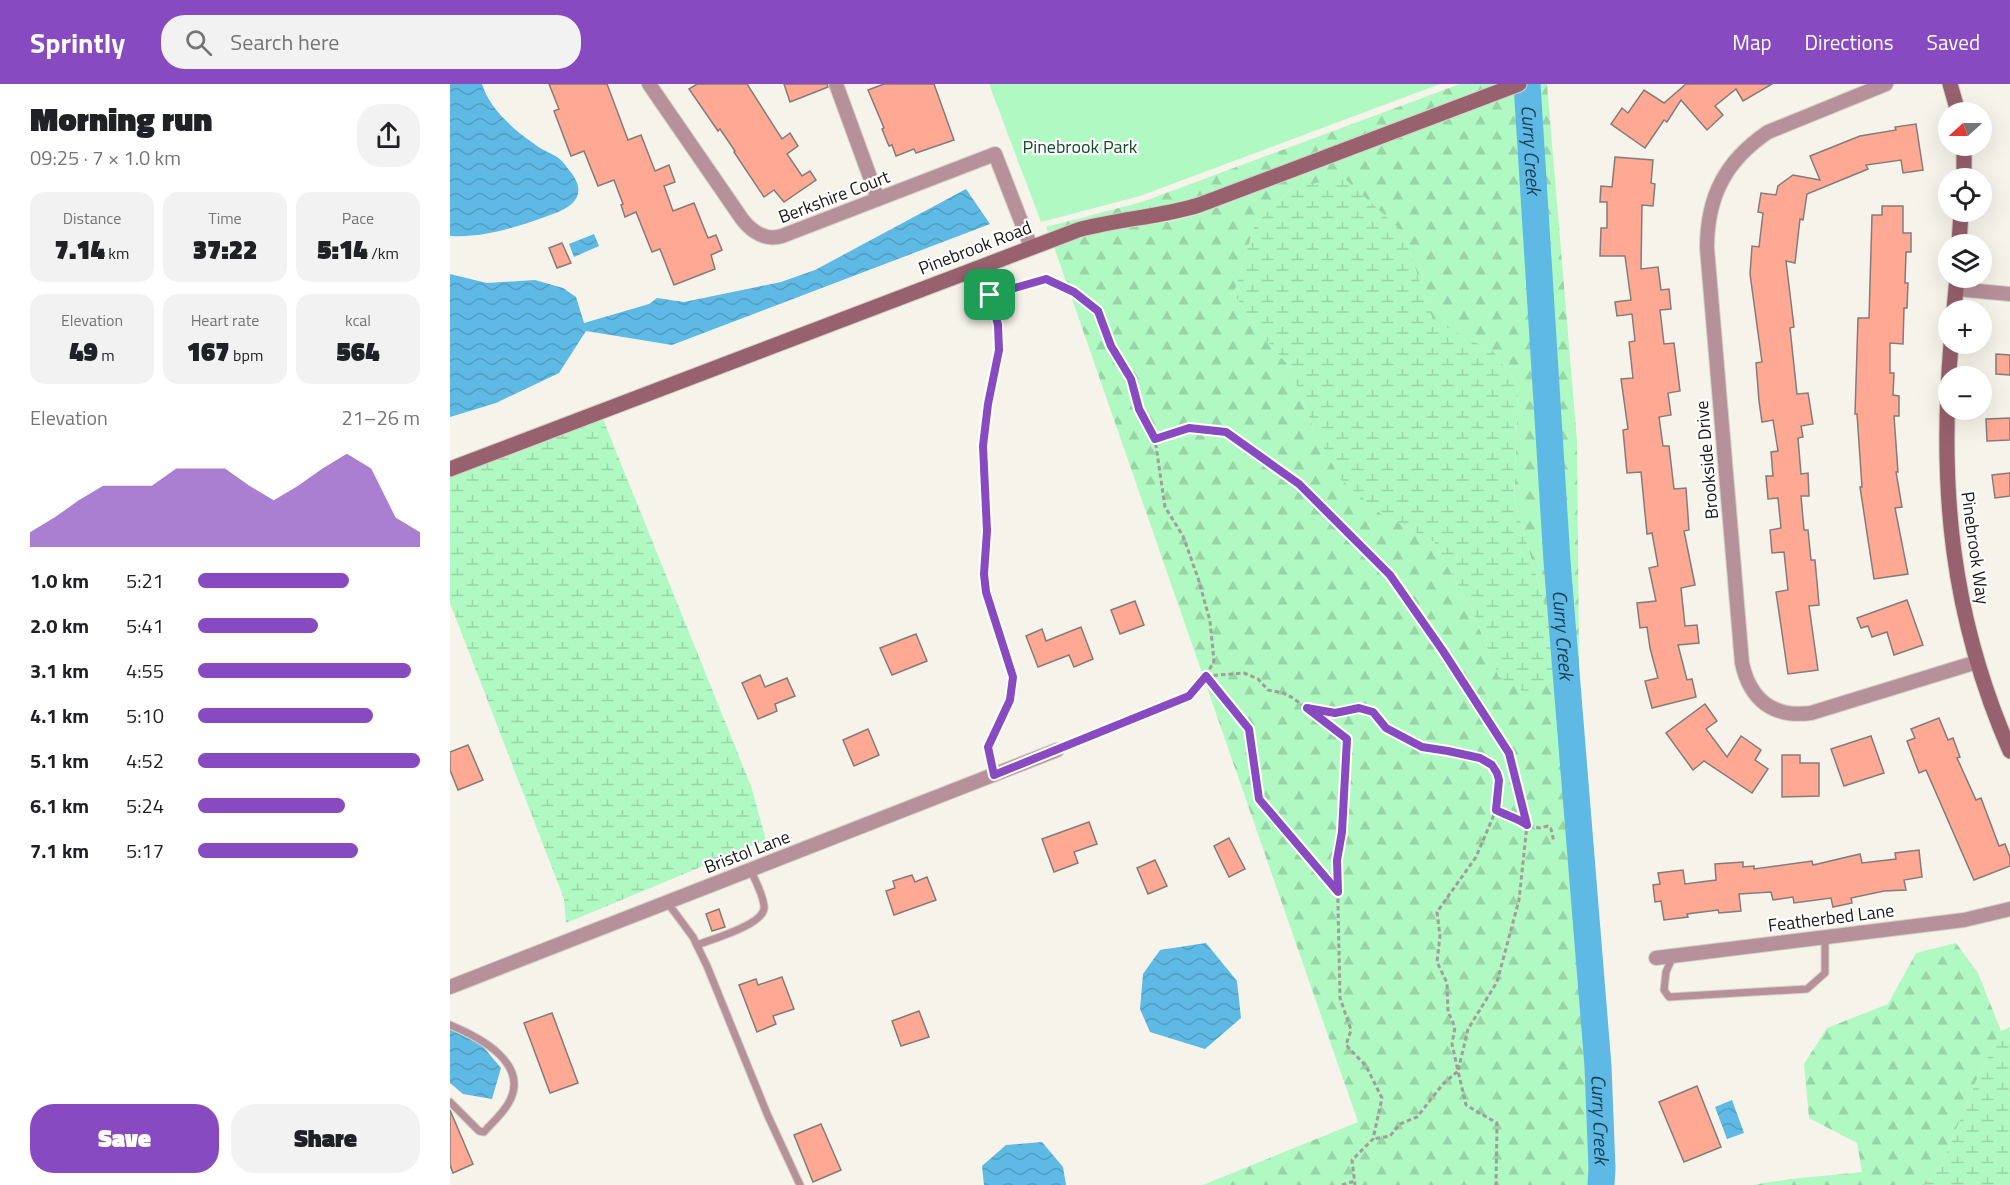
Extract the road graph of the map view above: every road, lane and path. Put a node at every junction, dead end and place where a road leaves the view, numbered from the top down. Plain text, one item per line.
1 (649, 84) edge
2 (836, 84) edge
3 (1519, 84) edge
4 (1886, 84) edge
5 (1950, 84) edge
6 (1955, 102) edge
7 (878, 199) junction
8 (1031, 247) junction
9 (982, 266) junction
10 (1981, 288) edge
11 (2010, 294) edge
12 (990, 295) junction
13 (1950, 354) edge
14 (1155, 439) junction
15 (450, 469) edge
16 (1977, 663) junction
17 (1206, 676) junction
18 (1307, 708) junction
19 (1057, 750) joint
20 (2010, 751) edge
21 (994, 775) junction
22 (1496, 810) junction
23 (1527, 825) junction
24 (1554, 842) dead end
25 (751, 870) junction
26 (1338, 892) junction
27 (667, 902) junction
28 (2010, 909) edge
29 (1825, 937) junction
30 (697, 945) junction
31 (1673, 956) junction
32 (1656, 958) dead end
33 (450, 987) edge
34 (450, 1025) edge
35 (1458, 1071) junction
36 (450, 1102) edge
37 (1373, 1139) junction
38 (1355, 1183) edge
39 (800, 1185) edge
40 (1342, 1185) edge
41 (1496, 1185) edge

1 - 7 street, Berkshire Court
2 - 7 street
3 - 8 street, Pinebrook Road
4 - 16 street, Brookside Drive
5 - 6 street
7 - 8 street, Berkshire Court
8 - 9 street, Pinebrook Road
9 - 12 lane
9 - 15 street, Pinebrook Road
10 - 11 street
12 - 14 path
12 - 21 lane
13 - 16 street, Pinebrook Way
14 - 17 path
14 - 23 path
16 - 20 street, Pinebrook Way
17 - 18 path
17 - 19 path
17 - 26 path
18 - 22 path
18 - 26 path
19 - 21 street, Bristol Lane
21 - 25 street, Bristol Lane
22 - 23 path
22 - 35 path
23 - 24 path
23 - 35 path
25 - 27 street, Bristol Lane
25 - 30 lane
26 - 37 path
27 - 30 lane
27 - 33 street, Bristol Lane
28 - 29 street, Featherbed Lane
29 - 31 street, Featherbed Lane
29 - 31 lane
30 - 39 lane
31 - 32 street, Featherbed Lane
34 - 36 lane
35 - 37 path
35 - 41 path
37 - 38 path
38 - 40 path

